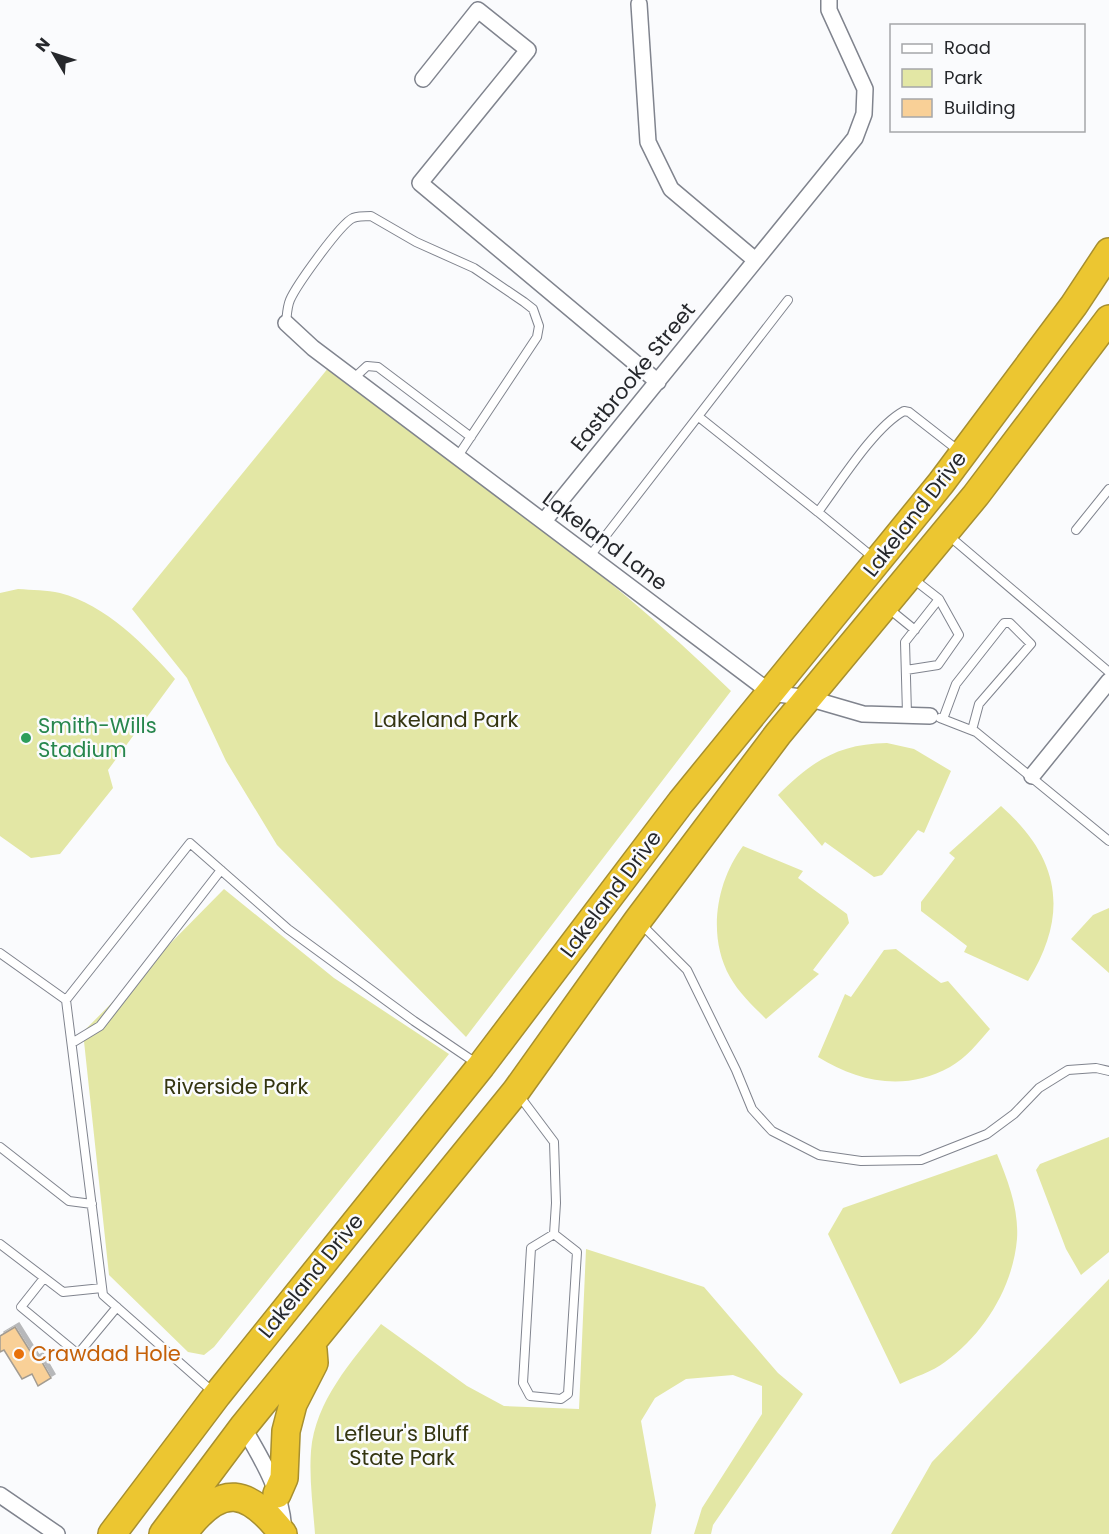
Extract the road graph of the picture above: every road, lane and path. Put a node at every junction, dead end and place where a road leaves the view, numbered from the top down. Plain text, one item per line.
1 (829, 0) edge
2 (639, 4) dead end
3 (423, 79) dead end
4 (1109, 252) edge
5 (754, 259) junction
6 (788, 300) dead end
7 (1074, 304) junction
8 (285, 323) joint
9 (1107, 327) edge
10 (354, 378) junction
11 (658, 382) junction
12 (699, 417) junction
13 (471, 437) junction
14 (963, 454) junction
15 (458, 456) junction
16 (1109, 489) edge
17 (818, 512) junction
18 (544, 521) junction
19 (1076, 530) dead end
20 (945, 533) junction
21 (590, 556) junction
22 (878, 562) junction
23 (909, 576) junction
24 (939, 599) junction
25 (885, 605) junction
26 (915, 630) junction
27 (906, 670) junction
28 (1109, 672) edge
29 (1109, 681) edge
30 (771, 693) junction
31 (808, 698) junction
32 (907, 714) junction
33 (936, 717) junction
34 (972, 730) junction
35 (1032, 776) junction
36 (1109, 841) edge
37 (221, 870) junction
38 (608, 896) junction
39 (638, 921) junction
40 (0, 954) edge
41 (66, 1000) junction
42 (72, 1043) junction
43 (481, 1066) junction
44 (1109, 1071) edge
45 (516, 1091) junction
46 (0, 1147) edge
47 (92, 1204) junction
48 (554, 1234) junction
49 (0, 1244) edge
50 (44, 1278) junction
51 (102, 1288) junction
52 (117, 1307) junction
53 (312, 1343) junction
54 (217, 1395) junction
55 (243, 1427) junction
56 (277, 1494) junction
57 (0, 1495) edge
58 (57, 1534) edge
59 (112, 1534) edge
60 (163, 1534) edge
61 (183, 1534) edge
62 (284, 1534) edge

1 - 5 street, Eastbrooke Street
2 - 5 street
3 - 11 street
4 - 7 highway, Lakeland Drive
5 - 11 street, Eastbrooke Street
6 - 12 lane
7 - 9 highway
7 - 14 highway, Lakeland Drive
8 - 10 street, Lakeland Lane
8 - 13 lane
9 - 20 highway, Lakeland Drive
10 - 13 lane
10 - 15 street, Lakeland Lane
11 - 18 street, Eastbrooke Street
12 - 17 lane
12 - 21 lane
13 - 15 lane
14 - 17 lane
14 - 22 highway, Lakeland Drive
15 - 18 street, Lakeland Lane
16 - 19 lane
17 - 22 lane
18 - 21 street, Lakeland Lane
20 - 23 highway, Lakeland Drive
20 - 28 lane
21 - 30 street, Lakeland Lane
22 - 30 highway, Lakeland Drive
23 - 24 lane
23 - 25 highway, Lakeland Drive
24 - 26 lane
24 - 27 lane
25 - 26 lane
25 - 31 highway, Lakeland Drive
26 - 27 lane
27 - 32 lane
29 - 35 street
30 - 31 street, Lakeland Lane
30 - 38 highway, Lakeland Drive
31 - 32 street, Lakeland Lane
31 - 39 highway, Lakeland Drive
32 - 33 street, Lakeland Lane
33 - 34 lane
33 - 34 lane
34 - 35 lane
35 - 36 lane
37 - 41 lane
37 - 42 lane
37 - 43 lane
38 - 39 highway
38 - 43 highway, Lakeland Drive
39 - 44 lane
39 - 45 highway, Lakeland Drive
40 - 41 lane
41 - 42 lane
42 - 47 lane
43 - 45 highway
43 - 54 highway, Lakeland Drive
45 - 48 lane
45 - 53 highway, Lakeland Drive
46 - 47 lane
47 - 51 lane
48 - 48 lane
49 - 50 lane
50 - 51 lane
50 - 52 lane
51 - 52 lane
52 - 54 lane
53 - 55 highway, Lakeland Drive
53 - 56 highway
54 - 55 highway
54 - 59 highway, Lakeland Drive
55 - 56 street
55 - 60 highway, Lakeland Drive
56 - 62 street
57 - 58 street
61 - 62 highway

